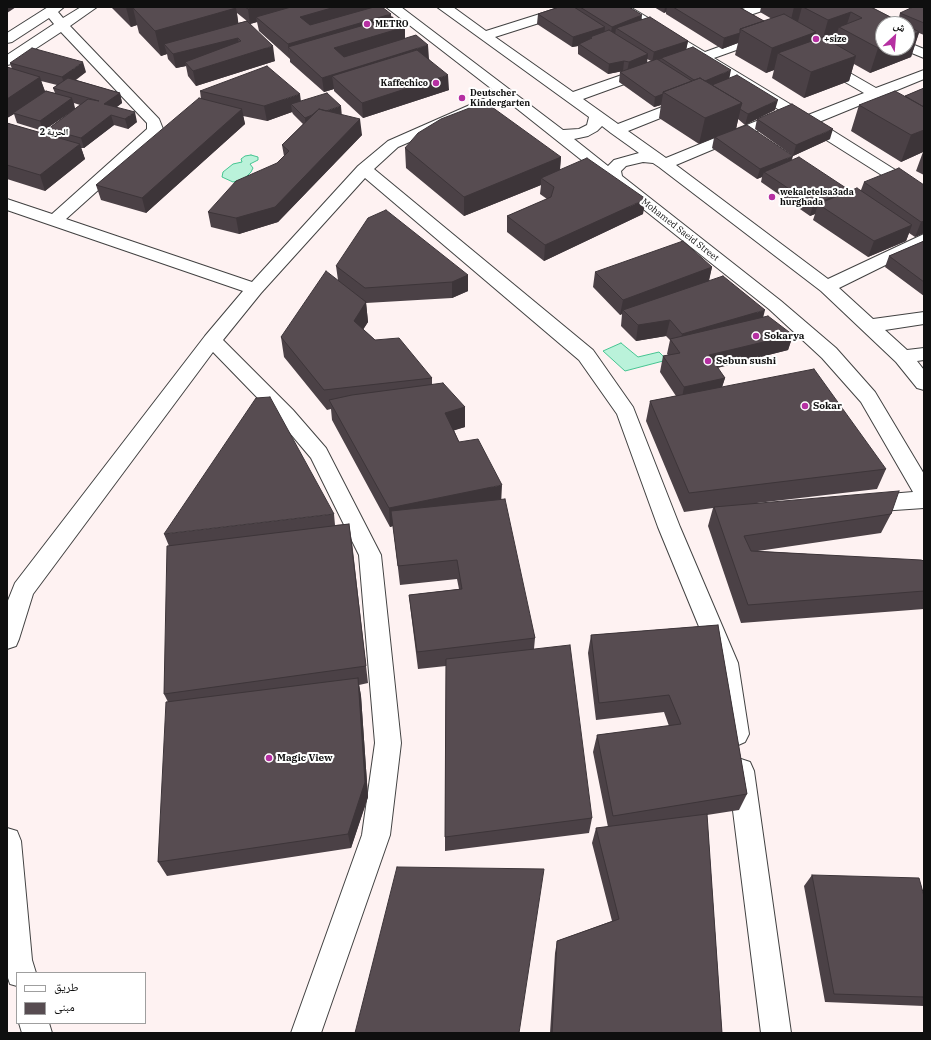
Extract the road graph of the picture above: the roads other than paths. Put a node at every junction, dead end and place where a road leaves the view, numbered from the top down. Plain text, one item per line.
1 (90, 7) edge
2 (393, 7) edge
3 (444, 7) edge
4 (575, 7) edge
5 (621, 7) edge
6 (760, 7) edge
7 (53, 9) edge
8 (62, 25) junction
9 (484, 36) junction
10 (7, 39) edge
11 (701, 55) junction
12 (810, 56) edge
13 (683, 58) edge
14 (7, 61) edge
15 (655, 68) edge
16 (924, 74) edge
17 (743, 81) junction
18 (729, 86) edge
19 (506, 94) junction
20 (876, 94) junction
21 (571, 98) junction
22 (695, 99) edge
23 (793, 112) junction
24 (597, 116) junction
25 (807, 121) junction
26 (616, 130) junction
27 (558, 135) junction
28 (661, 162) junction
29 (364, 169) junction
30 (614, 178) junction
31 (924, 195) edge
32 (7, 204) edge
33 (54, 221) junction
34 (924, 239) edge
35 (827, 287) junction
36 (255, 289) junction
37 (924, 318) edge
38 (870, 326) junction
39 (212, 340) junction
40 (924, 354) edge
41 (904, 356) junction
42 (924, 383) edge
43 (924, 493) edge
44 (924, 500) edge
45 (865, 504) edge
46 (7, 639) edge
47 (7, 841) edge
48 (21, 972) edge
49 (306, 1033) edge
50 (776, 1033) edge

1 - 8 street
2 - 19 street, Mohamed Saeid Street
3 - 9 street
4 - 9 street
5 - 11 street
6 - 11 street
7 - 8 street
7 - 10 street
8 - 14 street
8 - 33 street
9 - 21 street
11 - 13 street
11 - 17 street
12 - 20 street
15 - 21 street
16 - 20 street
17 - 18 street
17 - 23 street
19 - 27 street, Mohamed Saeid Street
19 - 29 street
20 - 25 street
21 - 24 street
22 - 26 street
23 - 25 street
23 - 28 street
24 - 26 street
24 - 27 street
25 - 31 street
26 - 28 street
27 - 30 street, Mohamed Saeid Street
28 - 30 street
28 - 35 street
29 - 36 street
29 - 50 street
30 - 43 street, Mohamed Saeid Street
32 - 33 street
33 - 36 street
34 - 35 street
35 - 38 street
36 - 39 street
37 - 38 street
38 - 41 street
39 - 46 street
39 - 49 street
40 - 41 street
41 - 42 street
44 - 45 street
47 - 48 street

